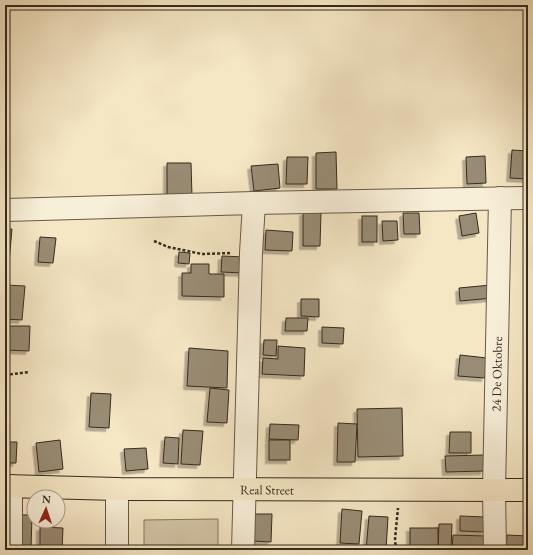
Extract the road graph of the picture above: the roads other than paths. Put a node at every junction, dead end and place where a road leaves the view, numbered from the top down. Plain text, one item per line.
1 (500, 198) junction
2 (528, 198) edge
3 (254, 203) junction
4 (5, 210) edge
5 (8, 486) edge
6 (117, 488) junction
7 (244, 489) junction
8 (528, 490) edge
9 (494, 491) junction
10 (5, 543) edge
11 (117, 550) edge
12 (243, 550) edge
13 (495, 550) edge

1 - 2 street
1 - 3 street
1 - 9 street, 24 De Oktobre
3 - 4 street
3 - 7 street
5 - 6 highway, Real Street
5 - 10 street
6 - 7 highway, Real Street
6 - 11 street
7 - 9 highway, Real Street
7 - 12 street
8 - 9 highway, Real Street
9 - 13 street, 24 De Oktobre

